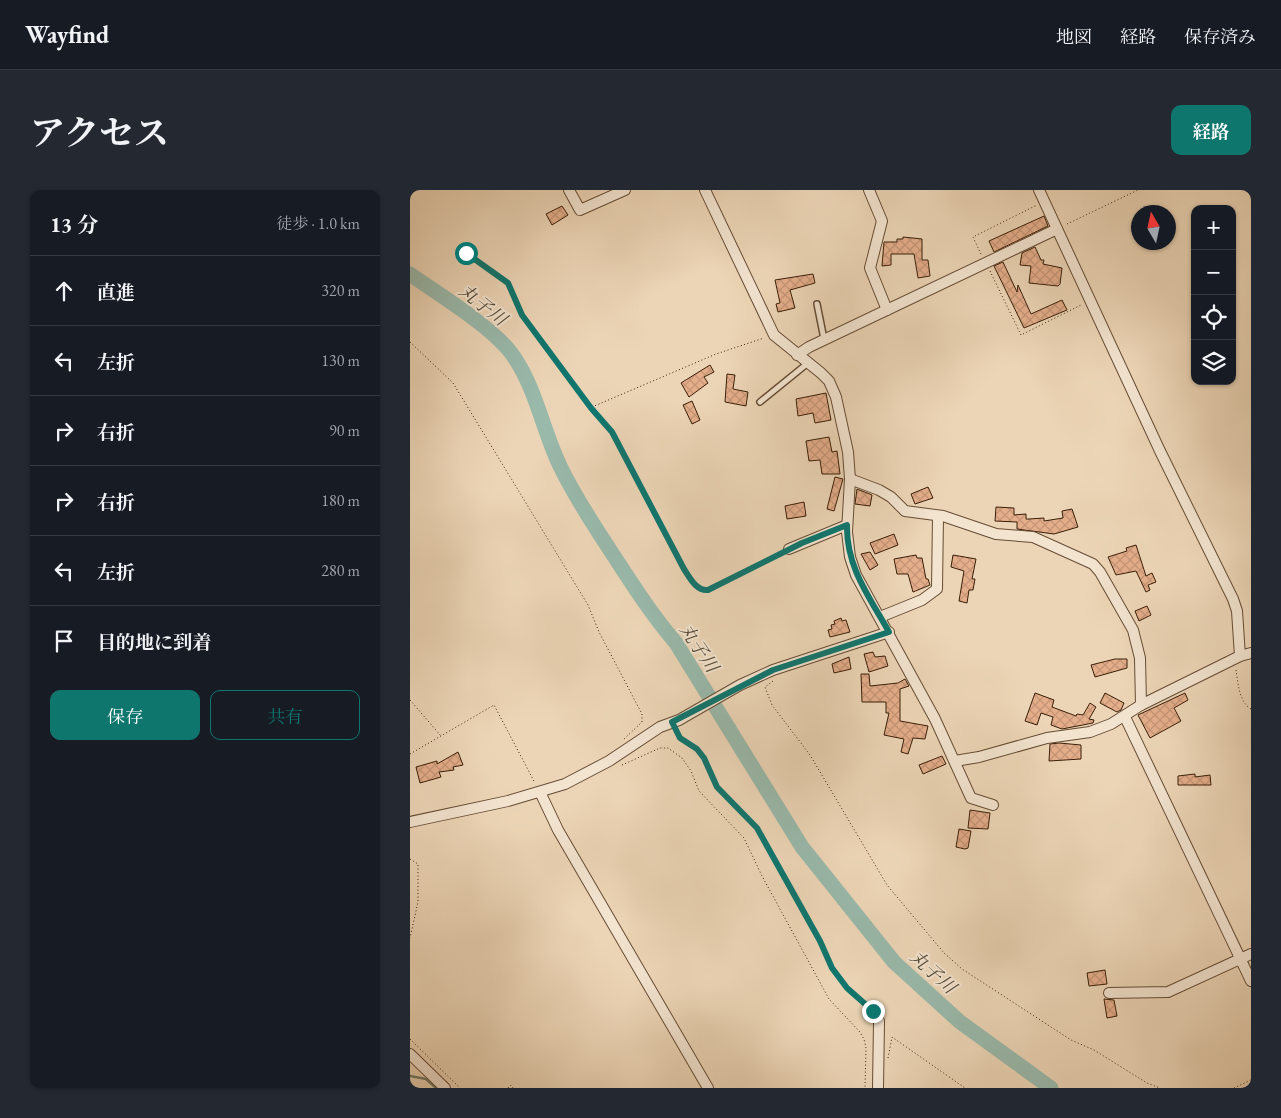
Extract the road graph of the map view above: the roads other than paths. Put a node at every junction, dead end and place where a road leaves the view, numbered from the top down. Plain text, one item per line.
1 (569, 190) edge
2 (625, 190) edge
3 (705, 190) edge
4 (869, 190) edge
5 (1039, 190) edge
6 (1057, 229) junction
7 (817, 304) dead end
8 (887, 310) junction
9 (824, 340) junction
10 (797, 355) junction
11 (808, 363) junction
12 (760, 402) dead end
13 (850, 479) junction
14 (938, 516) junction
15 (847, 525) junction
16 (788, 550) road end
17 (880, 617) junction
18 (889, 632) junction
19 (1251, 653) edge
20 (1237, 657) junction
21 (1141, 705) junction
22 (1125, 717) junction
23 (955, 761) junction
24 (540, 792) junction
25 (993, 805) dead end
26 (410, 822) edge
27 (1251, 954) edge
28 (1240, 959) junction
29 (1251, 981) edge
30 (1109, 993) dead end
31 (879, 1021) road end
32 (410, 1054) edge
33 (445, 1088) edge
34 (708, 1088) edge
35 (878, 1088) edge

1 - 2 street
3 - 10 street
4 - 8 street
5 - 6 street
6 - 8 street
6 - 20 street
7 - 9 lane
8 - 9 street
9 - 10 street
10 - 11 street
11 - 12 lane
11 - 13 street
13 - 14 street
13 - 15 street
14 - 17 street
14 - 21 street
15 - 16 street
15 - 17 street
17 - 18 street
18 - 23 street
18 - 24 street
19 - 20 street
20 - 21 street
21 - 22 street
22 - 23 street
22 - 28 street
23 - 25 street
24 - 26 street
24 - 34 street
27 - 28 street
28 - 29 street
28 - 30 street
31 - 35 street
32 - 33 street

